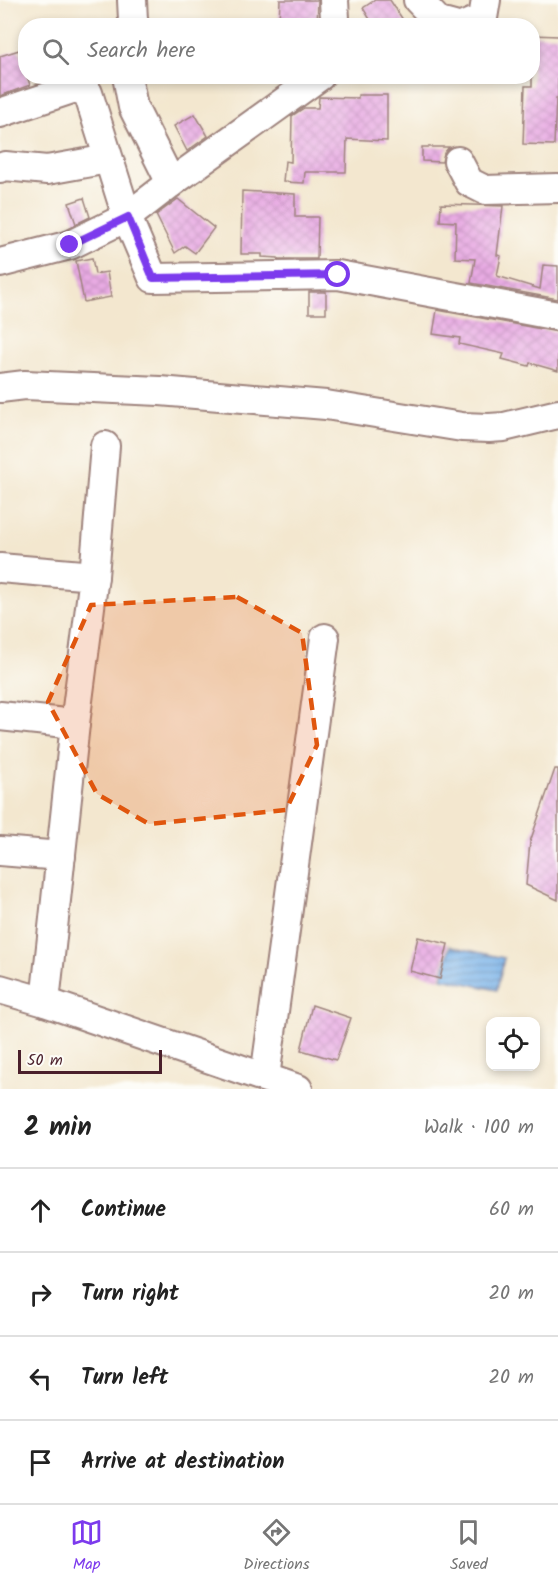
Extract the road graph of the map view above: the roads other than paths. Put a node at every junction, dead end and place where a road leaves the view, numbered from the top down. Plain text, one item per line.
1 (132, 0) edge
2 (418, 0) edge
3 (486, 0) edge
4 (134, 18) edge
5 (435, 18) edge
6 (483, 18) edge
7 (129, 84) edge
8 (310, 84) edge
9 (0, 113) edge
10 (108, 159) junction
11 (458, 160) dead end
12 (0, 168) edge
13 (171, 183) junction
14 (558, 188) edge
15 (128, 217) junction
16 (0, 263) edge
17 (558, 316) edge
18 (0, 388) edge
19 (558, 414) edge
20 (105, 446) dead end
21 (0, 568) edge
22 (94, 576) junction
23 (325, 638) dead end
24 (0, 716) edge
25 (75, 724) junction
26 (0, 851) edge
27 (61, 856) junction
28 (0, 989) edge
29 (45, 1002) junction
30 (265, 1077) junction
31 (298, 1089) edge

1 - 4 street
2 - 5 street
3 - 6 street
7 - 13 street
8 - 13 street
9 - 10 street
10 - 12 street
10 - 15 street
11 - 14 street
13 - 15 street
15 - 16 street
15 - 17 street
18 - 19 street
20 - 22 street
21 - 22 street
22 - 25 street
23 - 30 street
24 - 25 street
25 - 27 street
26 - 27 street
27 - 29 street
28 - 29 street
29 - 30 street
30 - 31 street

